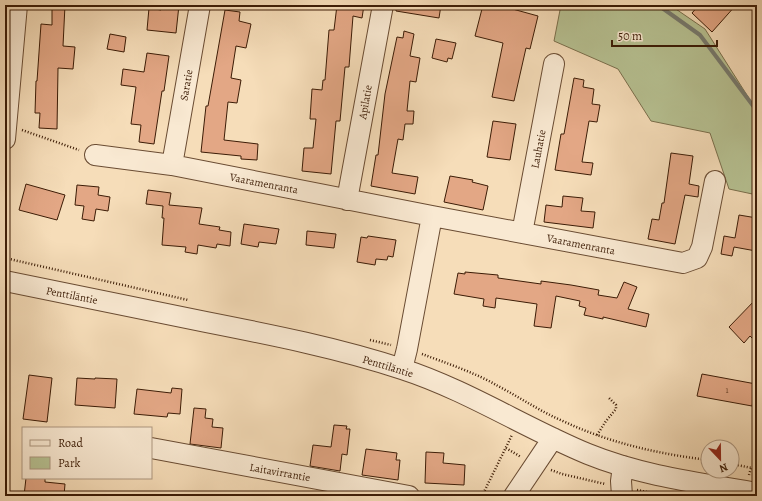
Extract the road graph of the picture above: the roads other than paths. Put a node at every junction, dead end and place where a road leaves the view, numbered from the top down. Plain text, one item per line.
1 (17, 5) edge
2 (200, 5) edge
3 (383, 5) edge
4 (554, 64) dead end
5 (5, 130) edge
6 (95, 155) road end
7 (172, 166) junction
8 (715, 181) dead end
9 (347, 200) junction
10 (432, 216) junction
11 (522, 233) junction
12 (5, 281) edge
13 (402, 369) junction
14 (553, 438) junction
15 (152, 448) edge
16 (623, 466) junction
17 (622, 492) edge
18 (757, 493) edge
19 (409, 496) edge
20 (514, 496) edge

1 - 5 street
2 - 7 street, Saratie
3 - 9 street, Apilatie
4 - 11 street, Lauhatie
6 - 7 street, Vaaramenranta
7 - 9 street, Vaaramenranta
8 - 11 street, Vaaramenranta
9 - 10 street, Vaaramenranta
10 - 11 street, Vaaramenranta
10 - 13 street
12 - 13 street, Penttiläntie
13 - 14 street, Penttiläntie
14 - 16 street, Penttiläntie
14 - 20 street
15 - 19 street, Laitavirrantie
16 - 17 street
16 - 18 street, Penttiläntie

